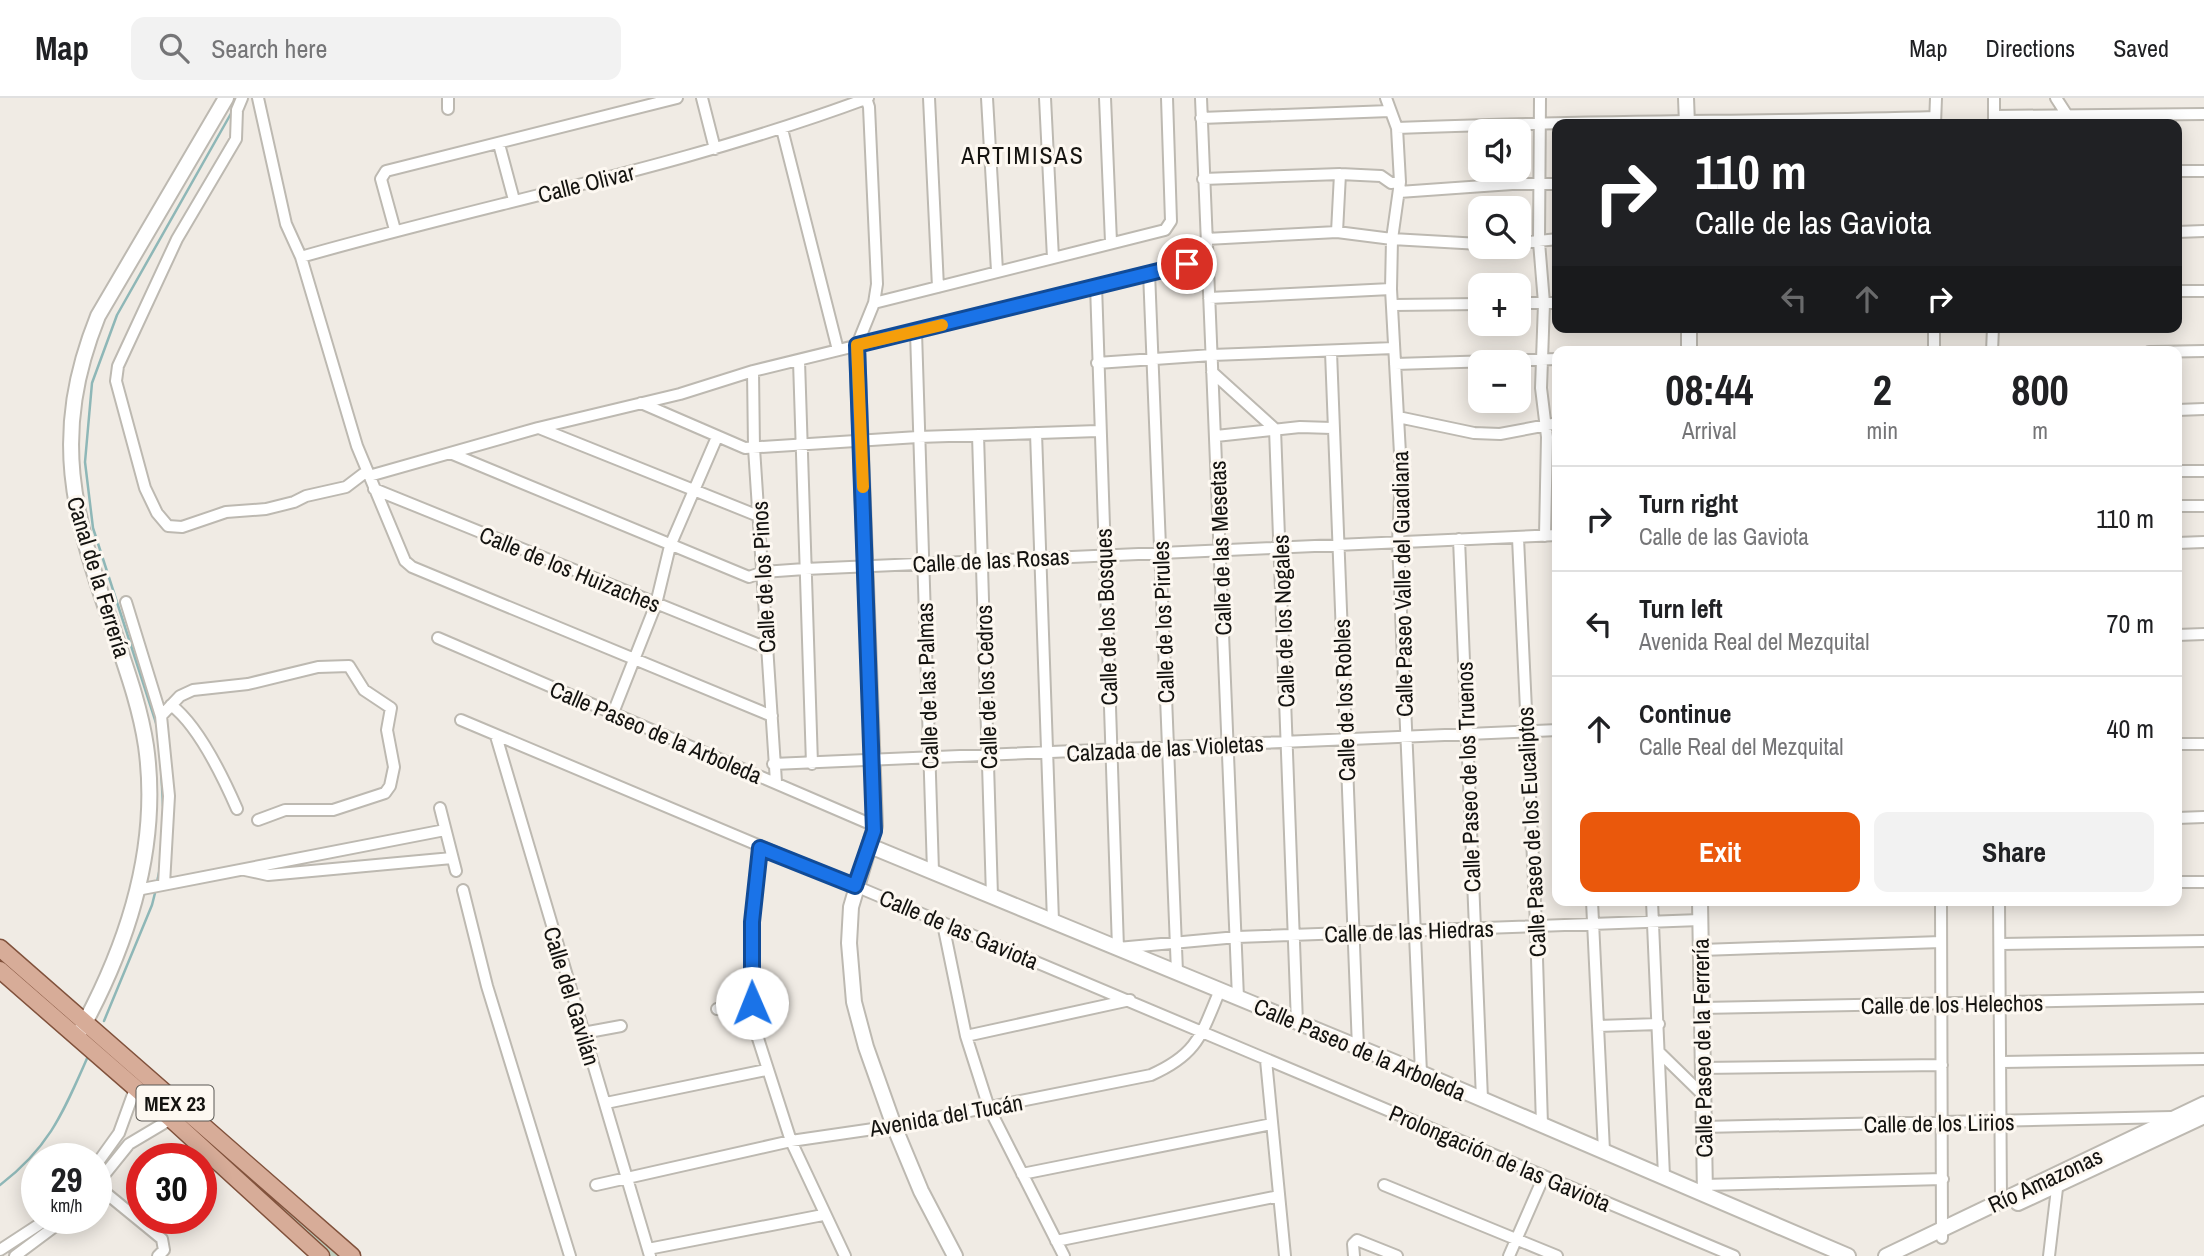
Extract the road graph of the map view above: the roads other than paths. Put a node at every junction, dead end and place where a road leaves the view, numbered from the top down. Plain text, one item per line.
1 (226, 98) edge
2 (242, 98) edge
3 (258, 98) edge
4 (677, 98) edge
5 (702, 98) edge
6 (866, 98) edge
7 (929, 98) edge
8 (987, 98) edge
9 (1045, 98) edge
10 (1105, 98) edge
11 (1167, 98) edge
12 (1201, 98) edge
13 (1386, 98) edge
14 (1540, 98) edge
15 (1686, 98) edge
16 (1936, 98) edge
17 (1994, 98) edge
18 (2056, 98) edge
19 (1390, 111) junction
20 (2204, 114) edge
21 (2067, 116) junction
22 (1201, 118) junction
23 (1687, 119) edge
24 (1935, 119) edge
25 (1994, 119) edge
26 (2012, 119) edge
27 (2098, 119) edge
28 (2125, 119) edge
29 (1539, 123) junction
30 (1552, 123) edge
31 (1396, 128) junction
32 (782, 129) junction
33 (499, 144) junction
34 (715, 149) junction
35 (2204, 171) edge
36 (2182, 172) edge
37 (1340, 174) junction
38 (1203, 179) junction
39 (1540, 184) junction
40 (1552, 184) edge
41 (1399, 188) junction
42 (514, 200) junction
43 (395, 230) junction
44 (2204, 231) edge
45 (1337, 232) junction
46 (2182, 232) edge
47 (1206, 239) junction
48 (1392, 239) junction
49 (1552, 240) edge
50 (1111, 242) junction
51 (1468, 243) edge
52 (1531, 243) edge
53 (1539, 243) junction
54 (301, 257) junction
55 (1052, 258) junction
56 (1206, 260) junction
57 (997, 271) junction
58 (1149, 272) junction
59 (1096, 285) junction
60 (939, 287) junction
61 (1391, 289) junction
62 (2182, 291) edge
63 (2204, 291) edge
64 (1209, 298) junction
65 (874, 303) junction
66 (1531, 303) edge
67 (1544, 303) junction
68 (1552, 303) edge
69 (1468, 304) edge
70 (1394, 305) junction
71 (916, 332) junction
72 (857, 345) junction
73 (1394, 348) junction
74 (838, 350) junction
75 (2182, 351) edge
76 (2204, 351) edge
77 (1331, 352) junction
78 (1212, 355) junction
79 (1552, 359) edge
80 (1152, 360) junction
81 (1543, 360) junction
82 (799, 361) junction
83 (1097, 363) junction
84 (1395, 364) junction
85 (753, 371) junction
86 (1212, 372) junction
87 (641, 403) junction
88 (2204, 409) edge
89 (2182, 410) edge
90 (1398, 417) junction
91 (1552, 423) edge
92 (1545, 424) junction
93 (538, 428) junction
94 (1332, 428) junction
95 (1275, 429) junction
96 (1098, 431) junction
97 (1036, 433) junction
98 (978, 435) junction
99 (1216, 436) junction
100 (717, 437) junction
101 (918, 437) junction
102 (861, 442) junction
103 (802, 443) junction
104 (754, 448) junction
105 (450, 453) junction
106 (2182, 471) edge
107 (2204, 471) edge
108 (368, 473) junction
109 (1552, 480) edge
110 (374, 489) junction
111 (695, 492) junction
112 (2182, 506) edge
113 (2204, 506) edge
114 (761, 517) junction
115 (1552, 535) edge
116 (1545, 536) junction
117 (1518, 538) junction
118 (1459, 539) junction
119 (1398, 542) junction
120 (2204, 542) edge
121 (2182, 543) edge
122 (670, 546) junction
123 (1338, 546) junction
124 (1280, 547) junction
125 (1219, 550) junction
126 (1161, 552) junction
127 (1105, 554) junction
128 (1041, 558) junction
129 (981, 561) junction
130 (922, 564) junction
131 (865, 566) junction
132 (805, 569) junction
133 (763, 572) junction
134 (126, 602) dead end
135 (656, 604) junction
136 (2204, 634) edge
137 (2182, 635) edge
138 (438, 638) dead end
139 (767, 648) junction
140 (634, 660) junction
141 (171, 705) junction
142 (613, 713) junction
143 (161, 716) junction
144 (772, 716) junction
145 (461, 720) dead end
146 (1552, 730) edge
147 (1526, 731) junction
148 (1467, 734) junction
149 (496, 736) junction
150 (1406, 739) junction
151 (1346, 740) junction
152 (1287, 742) junction
153 (1227, 743) junction
154 (2182, 744) edge
155 (2204, 744) edge
156 (1168, 747) junction
157 (1111, 751) junction
158 (1048, 754) junction
159 (988, 755) junction
160 (930, 758) junction
161 (871, 760) junction
162 (773, 764) junction
163 (811, 764) junction
164 (776, 782) junction
165 (440, 808) dead end
166 (237, 809) dead end
167 (2204, 817) edge
168 (2182, 818) edge
169 (258, 820) dead end
170 (874, 826) junction
171 (445, 830) junction
172 (870, 846) junction
173 (760, 848) junction
174 (452, 858) junction
175 (242, 869) junction
176 (456, 870) dead end
177 (933, 872) junction
178 (2182, 882) edge
179 (2204, 882) edge
180 (154, 886) junction
181 (855, 886) junction
182 (463, 890) dead end
183 (992, 897) junction
184 (1592, 906) edge
185 (1652, 906) edge
186 (1700, 906) edge
187 (1941, 906) edge
188 (1999, 906) edge
189 (1700, 920) junction
190 (1053, 921) junction
191 (1653, 922) junction
192 (943, 924) junction
193 (1594, 924) junction
194 (1536, 925) junction
195 (1475, 930) junction
196 (1414, 932) junction
197 (1353, 933) junction
198 (1294, 936) junction
199 (1237, 937) junction
200 (1176, 941) junction
201 (2204, 941) edge
202 (1941, 942) junction
203 (2001, 944) junction
204 (0, 948) edge
205 (1118, 948) junction
206 (1701, 950) junction
207 (0, 970) edge
208 (1177, 972) junction
209 (1220, 990) junction
210 (1238, 998) junction
211 (2204, 998) edge
212 (1130, 1000) junction
213 (752, 1003) junction
214 (2002, 1003) junction
215 (1941, 1004) junction
216 (1701, 1008) junction
217 (717, 1009) dead end
218 (1297, 1023) junction
219 (1659, 1024) junction
220 (621, 1026) dead end
221 (1598, 1026) junction
222 (81, 1031) junction
223 (1202, 1032) junction
224 (583, 1033) junction
225 (966, 1036) junction
226 (1358, 1048) junction
227 (1660, 1053) junction
228 (2204, 1059) edge
229 (1266, 1060) junction
230 (2002, 1062) junction
231 (1942, 1065) junction
232 (1702, 1068) junction
233 (766, 1070) junction
234 (1421, 1073) junction
235 (135, 1088) junction
236 (1703, 1095) junction
237 (1482, 1099) junction
238 (606, 1103) junction
239 (2204, 1104) edge
240 (989, 1108) junction
241 (177, 1115) junction
242 (2204, 1116) edge
243 (2175, 1117) junction
244 (123, 1122) junction
245 (1999, 1122) junction
246 (1942, 1123) junction
247 (1272, 1124) junction
248 (1542, 1125) junction
249 (894, 1126) junction
250 (1703, 1127) junction
251 (139, 1137) junction
252 (791, 1141) junction
253 (1604, 1151) junction
254 (113, 1152) joint
255 (1022, 1174) junction
256 (1545, 1175) junction
257 (628, 1176) junction
258 (1664, 1176) junction
259 (1943, 1179) junction
260 (2058, 1180) junction
261 (596, 1185) dead end
262 (1384, 1185) dead end
263 (1705, 1190) junction
264 (1279, 1196) junction
265 (112, 1198) edge
266 (2001, 1201) junction
267 (823, 1215) junction
268 (1942, 1233) junction
269 (24, 1234) edge
270 (45, 1234) edge
271 (1517, 1238) junction
272 (1056, 1241) junction
273 (0, 1250) edge
274 (649, 1252) edge
275 (15, 1256) edge
276 (158, 1256) edge
277 (321, 1256) edge
278 (352, 1256) edge
279 (570, 1256) edge
280 (845, 1256) edge
281 (955, 1256) edge
282 (1064, 1256) edge
283 (1284, 1256) edge
284 (1354, 1256) edge
285 (1397, 1256) edge
286 (1509, 1256) edge
287 (1557, 1256) edge
288 (1734, 1256) edge
289 (1848, 1256) edge
290 (1886, 1256) edge
291 (1906, 1256) edge
292 (2049, 1256) edge

1 - 180 street, Canal de la Ferrería
2 - 108 street
3 - 54 street
4 - 33 street
5 - 34 street
6 - 32 street, Calle Olivar
6 - 65 street
7 - 60 street
8 - 57 street
9 - 55 street
10 - 50 street
11 - 50 street
12 - 22 street, Calle de las Mesetas
13 - 19 street, Calle Paseo Valle del Guadiana
14 - 29 street
15 - 23 street
16 - 24 street
17 - 25 street
18 - 21 street
19 - 22 street
19 - 31 street, Calle Paseo Valle del Guadiana
20 - 28 street
21 - 26 street
21 - 27 street
22 - 38 street, Calle de las Mesetas
29 - 30 street
29 - 31 street
29 - 39 street
31 - 41 street, Calle Paseo Valle del Guadiana
32 - 34 street, Calle Olivar
32 - 74 street
33 - 42 street
33 - 43 street
34 - 42 street, Calle Olivar
35 - 36 street
37 - 38 street
37 - 41 street
37 - 45 street
38 - 47 street, Calle de las Mesetas
39 - 40 street
39 - 41 street
39 - 53 street
41 - 48 street, Calle Paseo Valle del Guadiana
42 - 43 street, Calle Olivar
43 - 54 street, Calle Olivar
44 - 46 street
45 - 47 street
45 - 48 street
47 - 56 street, Calle de las Mesetas
48 - 51 street
48 - 61 street, Calle Paseo Valle del Guadiana
49 - 53 street
50 - 55 street
52 - 53 street
53 - 67 street
54 - 108 street
55 - 57 street
56 - 58 street
56 - 64 street, Calle de las Mesetas
57 - 60 street
58 - 59 street
58 - 80 street, Calle de los Pirules
59 - 71 street
59 - 83 street, Calle de los Bosques
60 - 65 street
61 - 64 street
61 - 70 street, Calle Paseo Valle del Guadiana
62 - 63 street
64 - 78 street, Calle de las Mesetas
65 - 72 street
66 - 67 street
67 - 68 street
67 - 81 street
69 - 70 street
70 - 73 street, Calle Paseo Valle del Guadiana
71 - 72 street
71 - 101 street, Calle de las Palmas
72 - 74 street
72 - 102 street
73 - 77 street
73 - 84 street, Calle Paseo Valle del Guadiana
74 - 82 street
75 - 76 street
77 - 78 street
77 - 94 street, Calle de los Robles
78 - 80 street
78 - 86 street, Calle de las Mesetas
79 - 81 street
80 - 83 street
80 - 126 street, Calle de los Pirules
81 - 84 street
81 - 92 street
82 - 85 street
82 - 103 street
83 - 96 street, Calle de los Bosques
84 - 90 street, Calle Paseo Valle del Guadiana
85 - 87 street
85 - 104 street, Calle de los Pinos
86 - 95 street
86 - 99 street, Calle de las Mesetas
87 - 93 street
87 - 100 street
88 - 89 street
90 - 92 street
90 - 119 street, Calle Paseo Valle del Guadiana
91 - 92 street
92 - 109 street
93 - 105 street
93 - 111 street
94 - 95 street
94 - 123 street, Calle de los Robles
95 - 99 street
95 - 124 street, Calle de los Nogales
96 - 97 street
96 - 127 street, Calle de los Bosques
97 - 98 street
97 - 128 street
98 - 101 street
98 - 129 street, Calle de los Cedros
99 - 125 street, Calle de las Mesetas
100 - 104 street
100 - 111 street
101 - 102 street
101 - 130 street, Calle de las Palmas
102 - 103 street
102 - 131 street
103 - 104 street
103 - 132 street
104 - 114 street, Calle de los Pinos
105 - 108 street
105 - 122 street, Calle de las Rosas
106 - 107 street
108 - 110 street
109 - 116 street
110 - 135 street, Calle de los Huizaches
110 - 140 street
111 - 114 street
111 - 122 street
112 - 113 street
114 - 133 street, Calle de los Pinos
115 - 116 street, Calle de las Rosas
116 - 117 street, Calle de las Rosas
117 - 118 street, Calle de las Rosas
117 - 147 street, Calle Paseo de los Eucaliptos
118 - 119 street, Calle de las Rosas
118 - 148 street, Calle Paseo de los Truenos
119 - 123 street, Calle de las Rosas
119 - 150 street, Calle Paseo Valle del Guadiana
120 - 121 street
122 - 133 street, Calle de las Rosas
122 - 135 street
123 - 124 street, Calle de las Rosas
123 - 151 street, Calle de los Robles
124 - 125 street, Calle de las Rosas
124 - 152 street, Calle de los Nogales
125 - 126 street, Calle de las Rosas
125 - 153 street, Calle de las Mesetas
126 - 127 street, Calle de las Rosas
126 - 156 street, Calle de los Pirules
127 - 128 street, Calle de las Rosas
127 - 157 street, Calle de los Bosques
128 - 129 street, Calle de las Rosas
128 - 158 street
129 - 130 street, Calle de las Rosas
129 - 159 street, Calle de los Cedros
130 - 131 street, Calle de las Rosas
130 - 160 street, Calle de las Palmas
131 - 132 street, Calle de las Rosas
131 - 161 street
132 - 133 street, Calle de las Rosas
132 - 163 street
133 - 139 street, Calle de los Pinos
134 - 143 street
135 - 139 street, Calle de los Huizaches
135 - 140 street
136 - 137 street
138 - 142 street, Calle Paseo de la Arboleda
139 - 144 street, Calle de los Pinos
140 - 142 street
140 - 144 street
141 - 143 street
141 - 166 street
141 - 169 street
142 - 164 street, Calle Paseo de la Arboleda
143 - 180 street
144 - 162 street, Calle de los Pinos
145 - 149 street, Calle de las Gaviota
146 - 147 street, Calzada de las Violetas
147 - 148 street, Calzada de las Violetas
147 - 194 street, Calle Paseo de los Eucaliptos
148 - 150 street, Calzada de las Violetas
148 - 195 street, Calle Paseo de los Truenos
149 - 173 street, Calle de las Gaviota
149 - 224 street, Calle del Gavilán
150 - 151 street, Calzada de las Violetas
150 - 196 street, Calle Paseo Valle del Guadiana
151 - 152 street, Calzada de las Violetas
151 - 197 street, Calle de los Robles
152 - 153 street, Calzada de las Violetas
152 - 198 street, Calle de los Nogales
153 - 156 street, Calzada de las Violetas
153 - 199 street, Calle de las Mesetas
154 - 155 street
156 - 157 street, Calzada de las Violetas
156 - 200 street, Calle de los Pirules
157 - 158 street, Calzada de las Violetas
157 - 205 street, Calle de los Bosques
158 - 159 street, Calzada de las Violetas
158 - 190 street
159 - 160 street, Calzada de las Violetas
159 - 183 street, Calle de los Cedros
160 - 161 street, Calzada de las Violetas
160 - 177 street, Calle de las Palmas
161 - 163 street, Calzada de las Violetas
161 - 170 street
162 - 163 street, Calzada de las Violetas
162 - 164 street, Calle de los Pinos
164 - 170 street, Calle Paseo de la Arboleda
165 - 171 street
167 - 168 street
170 - 172 street
171 - 174 street
171 - 175 street
172 - 177 street, Calle Paseo de la Arboleda
172 - 181 street
173 - 181 street, Calle de las Gaviota
173 - 213 street
174 - 175 street
174 - 176 street
175 - 180 street
177 - 183 street, Calle Paseo de la Arboleda
178 - 179 street
180 - 222 street, Canal de la Ferrería
181 - 192 street, Calle de las Gaviota
181 - 249 street
182 - 279 street
183 - 190 street, Calle Paseo de la Arboleda
184 - 193 street
185 - 191 street
186 - 189 street, Calle Paseo de la Ferrería
187 - 202 street
188 - 203 street
189 - 191 street, Calle de las Hiedras
189 - 206 street, Calle Paseo de la Ferrería
190 - 205 street, Calle Paseo de la Arboleda
191 - 193 street, Calle de las Hiedras
191 - 219 street
192 - 212 street, Calle de las Gaviota
192 - 225 street
193 - 194 street, Calle de las Hiedras
193 - 221 street
194 - 195 street, Calle de las Hiedras
194 - 248 street, Calle Paseo de los Eucaliptos
195 - 196 street, Calle de las Hiedras
195 - 237 street, Calle Paseo de los Truenos
196 - 197 street, Calle de las Hiedras
196 - 234 street, Calle Paseo Valle del Guadiana
197 - 198 street, Calle de las Hiedras
197 - 226 street, Calle de los Robles
198 - 199 street, Calle de las Hiedras
198 - 218 street, Calle de los Nogales
199 - 200 street, Calle de las Hiedras
199 - 210 street, Calle de las Mesetas
200 - 205 street, Calle de las Hiedras
200 - 208 street, Calle de los Pirules
201 - 203 street
202 - 206 street
202 - 215 street
203 - 214 street
204 - 222 main road, MEX 23
205 - 208 street, Calle Paseo de la Arboleda
206 - 216 street, Calle Paseo de la Ferrería
207 - 222 main road, MEX 23
208 - 209 street, Calle Paseo de la Arboleda
209 - 210 street, Calle Paseo de la Arboleda
209 - 223 street, Avenida del Tucán
210 - 218 street, Calle Paseo de la Arboleda
211 - 214 street, Calle de los Helechos
212 - 223 street, Calle de las Gaviota
212 - 225 street
213 - 217 street
213 - 233 street
214 - 215 street, Calle de los Helechos
214 - 230 street
215 - 216 street, Calle de los Helechos
215 - 231 street
216 - 232 street, Calle Paseo de la Ferrería
218 - 226 street, Calle Paseo de la Arboleda
219 - 221 street
219 - 227 street
220 - 224 street
221 - 253 street
222 - 235 main road, MEX 23
222 - 241 main road, MEX 23
223 - 229 street, Calle de las Gaviota
223 - 240 street, Avenida del Tucán
224 - 238 street, Calle del Gavilán
225 - 240 street
226 - 234 street, Calle Paseo de la Arboleda
227 - 236 street
227 - 258 street
228 - 230 street
229 - 247 street
229 - 256 street, Prolongación de las Gaviota
230 - 245 street
231 - 232 street
231 - 246 street
232 - 236 street, Calle Paseo de la Ferrería
233 - 238 street
233 - 252 street
234 - 237 street, Calle Paseo de la Arboleda
235 - 241 main road, MEX 23
235 - 244 street
236 - 250 street, Calle Paseo de la Ferrería
237 - 248 street, Calle Paseo de la Arboleda
238 - 257 street, Calle del Gavilán
239 - 243 street, Río Amazonas
240 - 249 street, Avenida del Tucán
240 - 255 street
241 - 251 street
241 - 277 main road, MEX 23
241 - 278 main road, MEX 23
242 - 260 street, Río Amazonas
243 - 245 street, Calle de los Lirios
243 - 260 street, Río Amazonas
244 - 251 street
244 - 254 street
245 - 246 street, Calle de los Lirios
245 - 266 street
246 - 250 street, Calle de los Lirios
246 - 259 street
247 - 255 street
247 - 264 street
248 - 253 street, Calle Paseo de la Arboleda
249 - 252 street, Avenida del Tucán
249 - 281 street
250 - 263 street, Calle Paseo de la Ferrería
251 - 254 street
252 - 257 street, Avenida del Tucán
252 - 267 street
253 - 258 street, Calle Paseo de la Arboleda
255 - 272 street
256 - 271 street
256 - 288 street, Prolongación de las Gaviota
257 - 261 street, Avenida del Tucán
257 - 274 street, Calle del Gavilán
258 - 263 street, Calle Paseo de la Arboleda
259 - 263 street
259 - 268 street
260 - 266 street, Río Amazonas
260 - 268 street, Río Amazonas
260 - 292 street
262 - 271 street
263 - 289 street, Calle Paseo de la Arboleda
264 - 272 street
264 - 283 street
265 - 276 street
266 - 268 street, Río Amazonas
267 - 274 street
267 - 280 street
268 - 290 street, Río Amazonas
268 - 291 street, Río Amazonas
269 - 273 street
270 - 275 street
271 - 286 street
271 - 287 street
272 - 282 street
284 - 285 street

